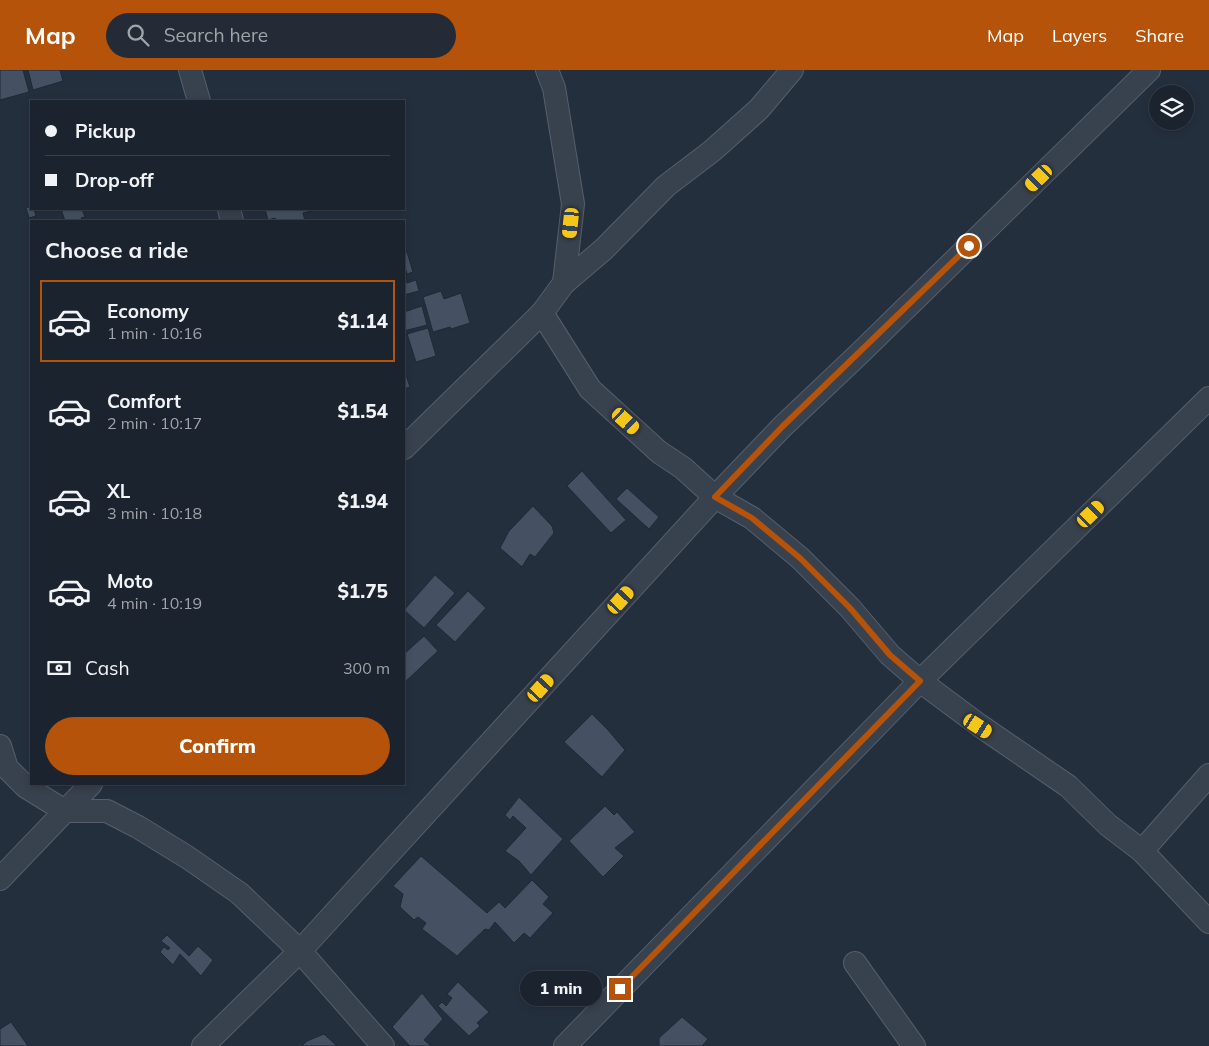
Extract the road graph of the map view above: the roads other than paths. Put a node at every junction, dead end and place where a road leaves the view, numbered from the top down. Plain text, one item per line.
1 (190, 70) edge
2 (547, 70) edge
3 (792, 70) edge
4 (1149, 70) edge
5 (199, 100) edge
6 (564, 283) junction
7 (542, 313) junction
8 (1209, 398) edge
9 (405, 447) edge
10 (715, 497) junction
11 (920, 681) junction
12 (0, 746) edge
13 (1209, 776) edge
14 (91, 785) edge
15 (65, 810) junction
16 (1142, 851) junction
17 (0, 878) edge
18 (1209, 922) edge
19 (300, 951) junction
20 (855, 963) dead end
21 (203, 1046) edge
22 (383, 1046) edge
23 (565, 1046) edge
24 (914, 1046) edge

1 - 5 street
2 - 6 street
3 - 6 street
4 - 10 street
6 - 7 street
7 - 9 street
7 - 10 street
8 - 11 street
10 - 11 street
10 - 19 street
11 - 16 street
11 - 23 street
12 - 15 street
13 - 16 street
14 - 15 street
15 - 17 street
15 - 19 street
16 - 18 street
19 - 21 street
19 - 22 street
20 - 24 street

